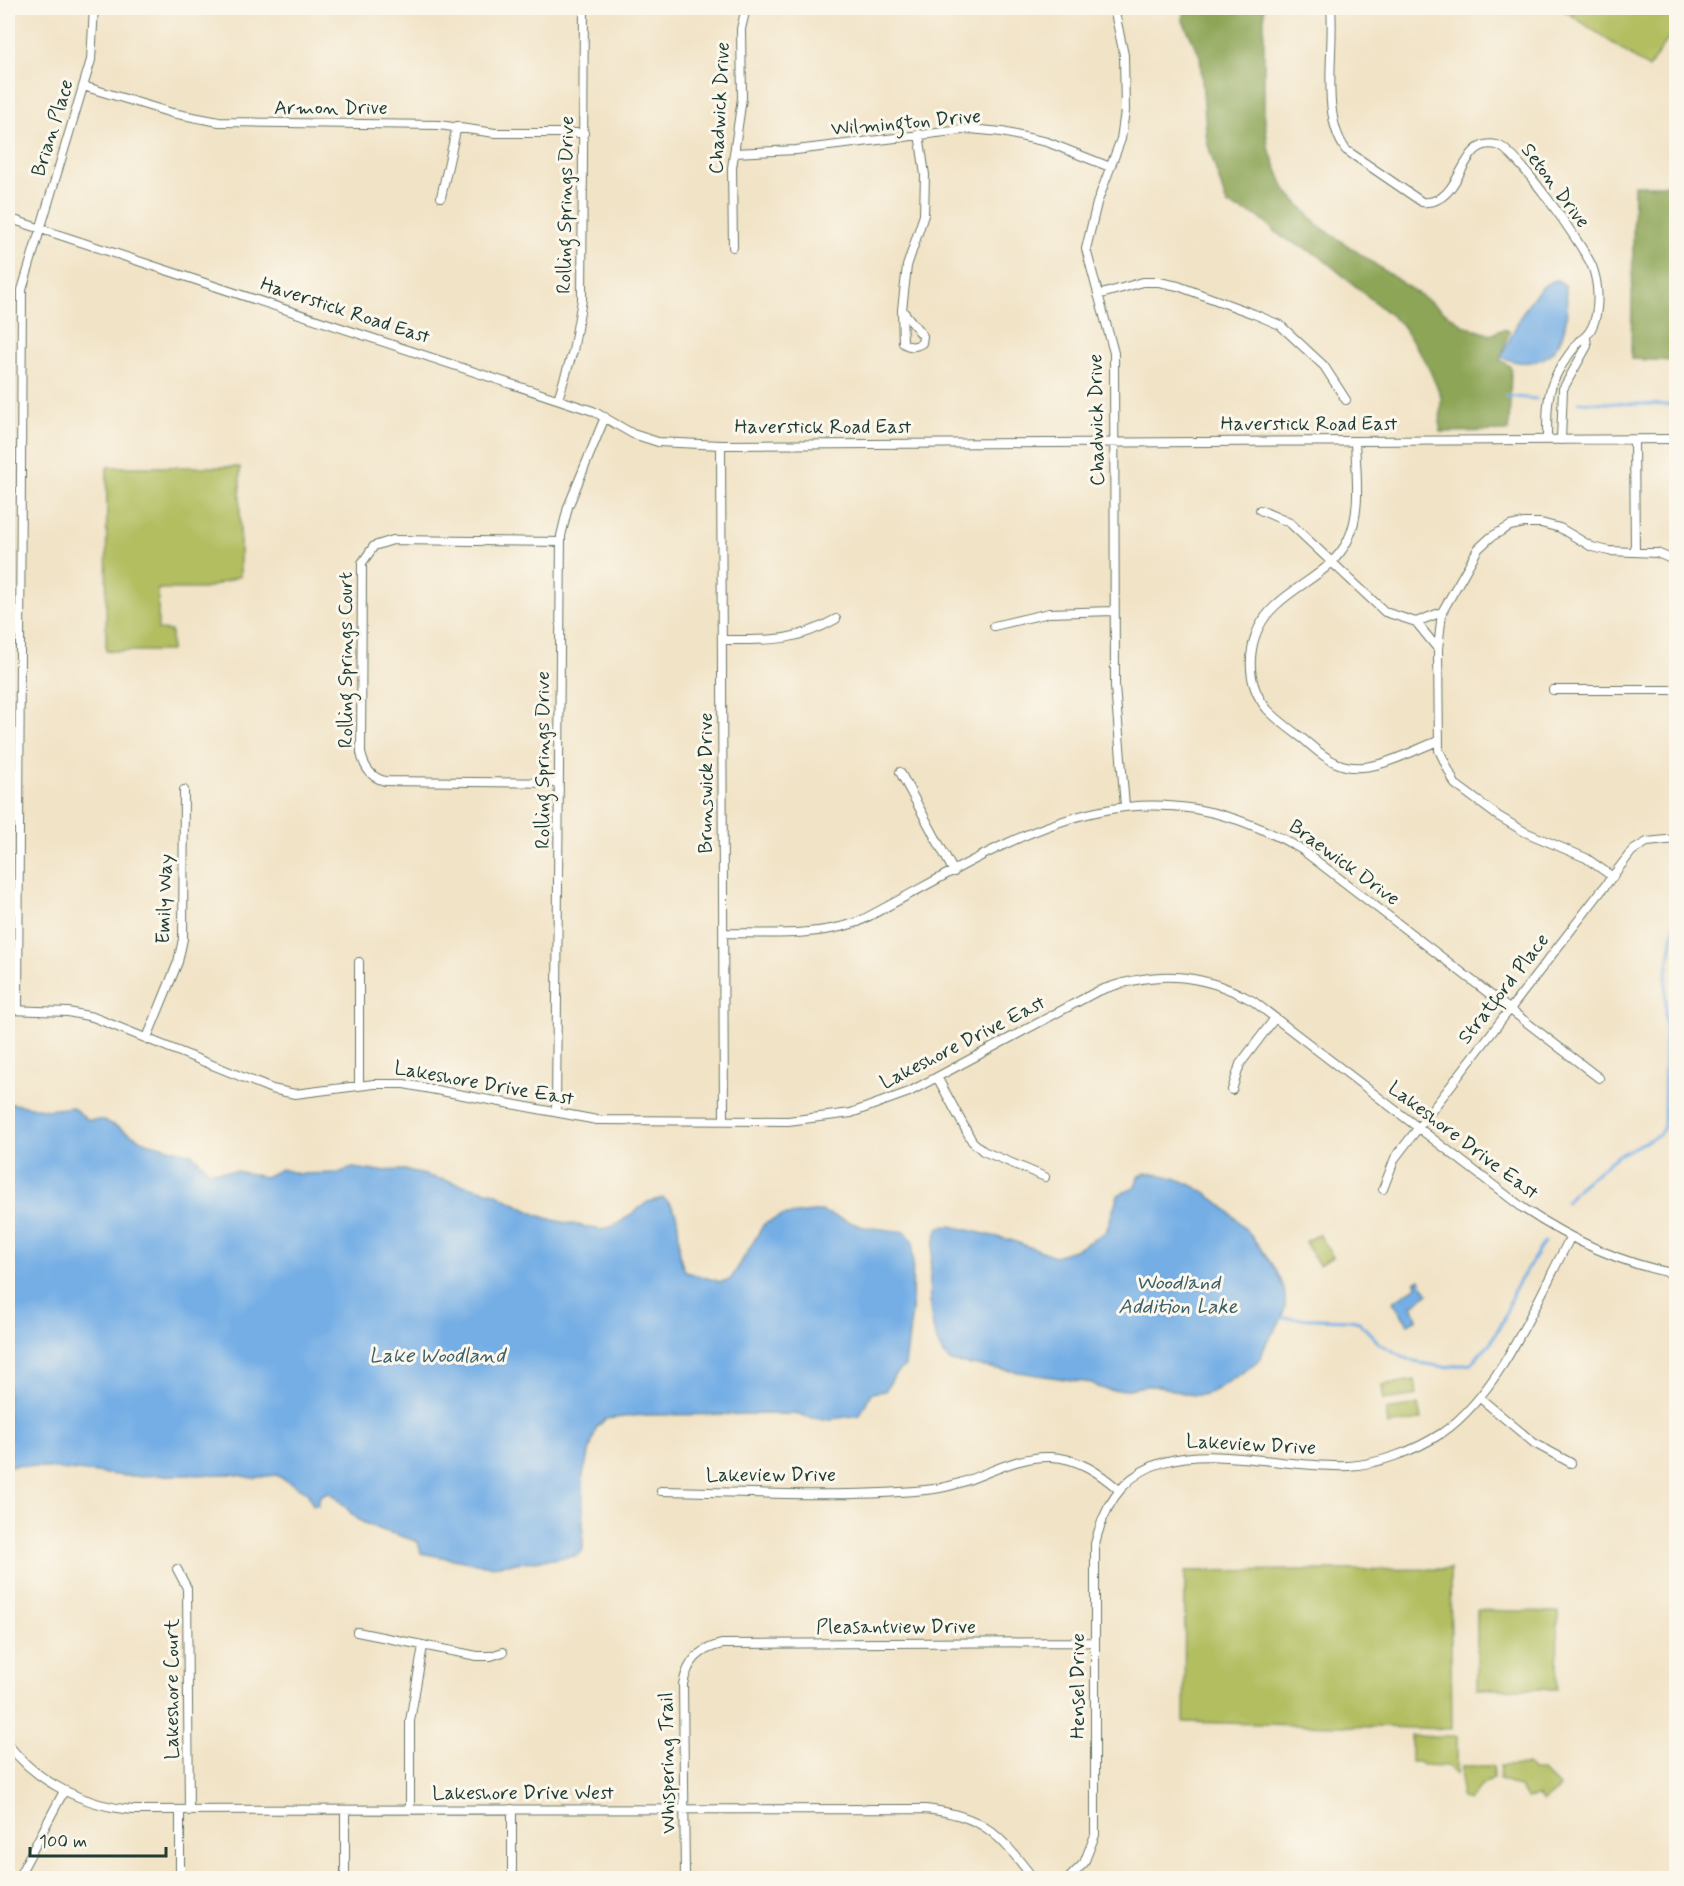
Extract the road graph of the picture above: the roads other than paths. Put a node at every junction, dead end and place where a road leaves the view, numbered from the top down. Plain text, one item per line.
1 (94, 8) edge
2 (584, 8) edge
3 (746, 8) edge
4 (1114, 8) edge
5 (1331, 8) edge
6 (83, 86) junction
7 (457, 126) junction
8 (584, 133) junction
9 (919, 134) junction
10 (734, 153) junction
11 (1110, 167) junction
12 (441, 197) dead end
13 (8, 218) edge
14 (40, 228) junction
15 (733, 247) dead end
16 (1098, 295) junction
17 (902, 310) junction
18 (1586, 338) junction
19 (558, 399) junction
20 (1346, 400) dead end
21 (605, 417) junction
22 (1677, 439) edge
23 (1547, 440) junction
24 (1562, 440) junction
25 (1634, 440) junction
26 (1355, 441) junction
27 (1114, 442) junction
28 (722, 445) junction
29 (1260, 510) dead end
30 (561, 542) junction
31 (1635, 551) junction
32 (1677, 561) edge
33 (1332, 563) junction
34 (1114, 611) junction
35 (1442, 612) junction
36 (836, 619) dead end
37 (8, 620) edge
38 (20, 620) junction
39 (1416, 622) junction
40 (994, 626) dead end
41 (722, 640) junction
42 (1438, 649) junction
43 (1553, 690) dead end
44 (1677, 690) edge
45 (1438, 741) junction
46 (900, 772) dead end
47 (559, 783) junction
48 (184, 790) dead end
49 (1125, 806) junction
50 (1677, 838) edge
51 (954, 872) junction
52 (1613, 877) junction
53 (723, 933) junction
54 (359, 962) dead end
55 (1509, 1009) junction
56 (8, 1010) edge
57 (18, 1010) junction
58 (1275, 1018) junction
59 (147, 1038) junction
60 (938, 1077) junction
61 (1599, 1078) dead end
62 (359, 1086) junction
63 (1232, 1090) dead end
64 (556, 1112) junction
65 (724, 1120) junction
66 (1418, 1127) junction
67 (1045, 1177) dead end
68 (1383, 1189) dead end
69 (1570, 1238) junction
70 (1677, 1274) edge
71 (1480, 1398) junction
72 (1571, 1463) dead end
73 (1119, 1490) junction
74 (661, 1491) dead end
75 (177, 1569) dead end
76 (357, 1632) dead end
77 (1094, 1642) junction
78 (423, 1646) junction
79 (503, 1652) dead end
80 (700, 1653) joint
81 (8, 1744) edge
82 (64, 1791) junction
83 (685, 1808) junction
84 (512, 1809) junction
85 (345, 1810) junction
86 (410, 1810) junction
87 (180, 1811) junction
88 (189, 1811) junction
89 (18, 1878) edge
90 (180, 1878) edge
91 (345, 1878) edge
92 (512, 1878) edge
93 (685, 1878) edge
94 (1033, 1878) edge
95 (1069, 1878) edge

1 - 6 street, Brian Place
2 - 8 street, Rolling Springs Drive
3 - 10 street, Chadwick Drive
4 - 11 street, Chadwick Drive
5 - 18 street, Seton Drive
6 - 7 street, Armon Drive
6 - 14 street, Brian Place
7 - 8 street, Armon Drive
7 - 12 street
8 - 19 street, Rolling Springs Drive
9 - 10 street, Wilmington Drive
9 - 11 street, Wilmington Drive
9 - 17 street
10 - 15 street, Chadwick Drive
11 - 16 street, Chadwick Drive
13 - 14 street, Haverstick Road East
14 - 19 street, Haverstick Road East
14 - 38 street, Brian Place
16 - 20 street
16 - 27 street, Chadwick Drive
17 - 17 street
18 - 23 street, Seton Drive
18 - 24 street, Seton Drive
19 - 21 street, Haverstick Road East
21 - 28 street, Haverstick Road East
21 - 30 street, Rolling Springs Drive
22 - 25 street, Haverstick Road East
23 - 24 street, Haverstick Road East
23 - 26 street, Haverstick Road East
24 - 25 street, Haverstick Road East
25 - 31 street
26 - 27 street, Haverstick Road East
26 - 33 street
27 - 28 street, Haverstick Road East
27 - 34 street, Chadwick Drive
28 - 41 street, Brunswick Drive
29 - 33 street
30 - 47 street, Rolling Springs Drive
30 - 47 street, Rolling Springs Court
31 - 32 street
31 - 35 street
33 - 39 street
33 - 45 street
34 - 40 street
34 - 49 street, Chadwick Drive
35 - 39 street
35 - 42 street
36 - 41 street
37 - 38 street
38 - 57 street, Brian Place
39 - 42 street
41 - 53 street, Brunswick Drive
42 - 45 street
43 - 44 street
45 - 52 street
46 - 51 street
47 - 64 street, Rolling Springs Drive
48 - 59 street, Emily Way
49 - 51 street, Braewick Drive
49 - 55 street, Braewick Drive
50 - 52 street, Stratford Place
51 - 53 street, Braewick Drive
52 - 55 street, Stratford Place
53 - 65 street, Brunswick Drive
54 - 62 street
55 - 61 street, Braewick Drive
55 - 66 street, Stratford Place
56 - 57 street, Lakeshore Drive East
57 - 59 street, Lakeshore Drive East
58 - 60 street, Lakeshore Drive East
58 - 63 street
58 - 66 street, Lakeshore Drive East
59 - 62 street, Lakeshore Drive East
60 - 65 street, Lakeshore Drive East
60 - 67 street
62 - 64 street, Lakeshore Drive East
64 - 65 street, Lakeshore Drive East
66 - 68 street, Stratford Place
66 - 69 street, Lakeshore Drive East
69 - 70 street, Lakeshore Drive East
69 - 71 street, Lakeview Drive
71 - 72 street
71 - 73 street, Lakeview Drive
73 - 74 street, Lakeview Drive
73 - 77 street, Hensel Drive
75 - 88 street, Lakeshore Court
76 - 78 street
77 - 80 street, Pleasantview Drive
77 - 95 street, Hensel Drive
78 - 79 street
78 - 86 street
80 - 83 street, Whispering Trail
81 - 82 street, Lakeshore Drive West
82 - 87 street, Lakeshore Drive West
82 - 89 street
83 - 84 street, Lakeshore Drive West
83 - 93 street, Whispering Trail
83 - 94 street, Lakeshore Drive West
84 - 86 street, Lakeshore Drive West
84 - 92 street
85 - 86 street, Lakeshore Drive West
85 - 88 street, Lakeshore Drive West
85 - 91 street
87 - 88 street, Lakeshore Drive West
87 - 90 street

